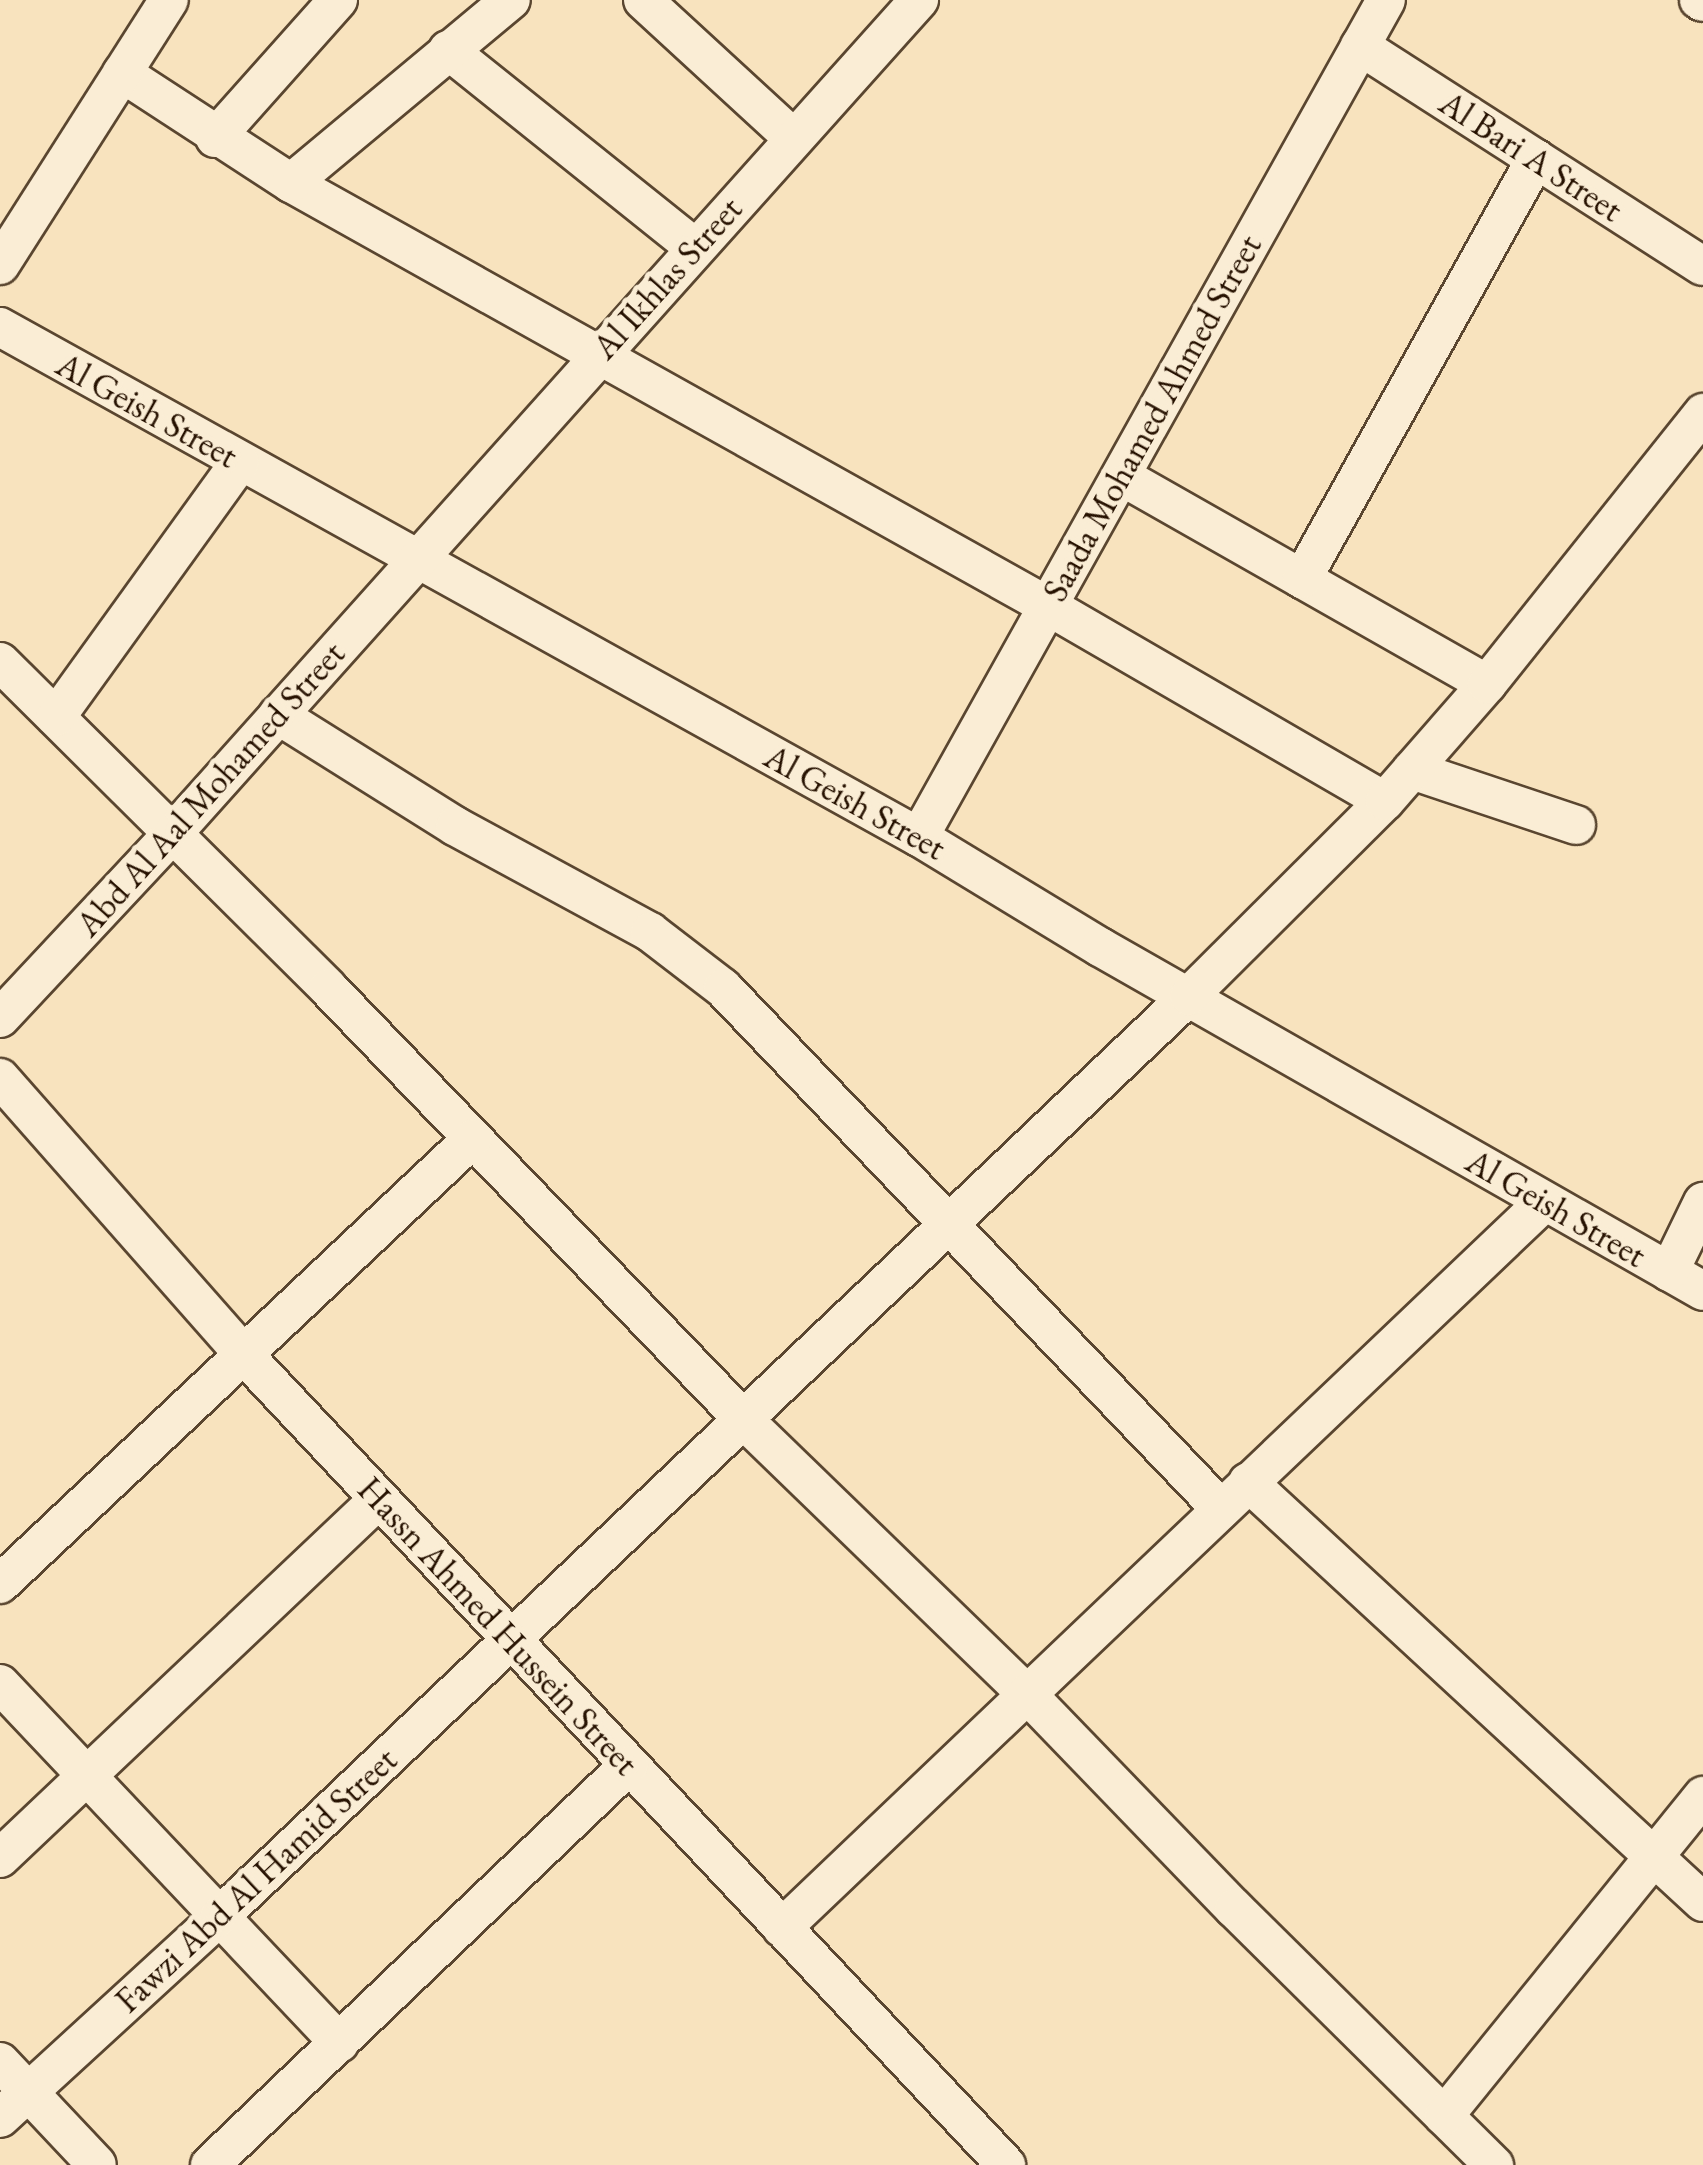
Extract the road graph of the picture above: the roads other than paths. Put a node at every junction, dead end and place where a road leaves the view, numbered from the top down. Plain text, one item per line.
1 (169, 0) edge
2 (338, 0) edge
3 (512, 0) edge
4 (643, 0) edge
5 (919, 0) edge
6 (1386, 0) edge
7 (1360, 46) junction
8 (448, 50) junction
9 (122, 73) junction
10 (215, 138) junction
11 (794, 139) junction
12 (1536, 159) junction
13 (291, 183) junction
14 (695, 248) junction
15 (0, 265) edge
16 (1703, 266) edge
17 (0, 327) edge
18 (598, 355) junction
19 (1703, 412) edge
20 (240, 462) junction
21 (1120, 476) junction
22 (417, 559) junction
23 (1302, 579) junction
24 (1048, 606) junction
25 (0, 662) edge
26 (1487, 684) junction
27 (278, 715) junction
28 (56, 718) junction
29 (1412, 770) junction
30 (1385, 801) junction
31 (1576, 824) dead end
32 (174, 832) junction
33 (919, 837) junction
34 (1189, 996) junction
35 (0, 1018) edge
36 (0, 1078) edge
37 (472, 1139) junction
38 (1544, 1202) junction
39 (1703, 1202) edge
40 (948, 1224) junction
41 (1669, 1272) junction
42 (1703, 1292) edge
43 (244, 1356) junction
44 (743, 1419) junction
45 (1248, 1482) junction
46 (379, 1499) junction
47 (1221, 1509) junction
48 (0, 1584) edge
49 (511, 1640) junction
50 (0, 1684) edge
51 (1027, 1694) junction
52 (630, 1765) junction
53 (87, 1776) junction
54 (1703, 1796) edge
55 (0, 1858) edge
56 (1655, 1858) junction
57 (1703, 1902) edge
58 (219, 1917) junction
59 (782, 1928) junction
60 (339, 2043) junction
61 (0, 2062) edge
62 (28, 2093) junction
63 (1444, 2116) junction
64 (0, 2118) edge
65 (97, 2165) edge
66 (210, 2165) edge
67 (1006, 2165) edge
68 (1494, 2165) edge

1 - 9 street
2 - 10 street
3 - 8 street
4 - 11 street
5 - 11 street, Al Ikhlas Street
6 - 7 street, Saada Mohamed Ahmed Street
7 - 12 street, Al Bari A Street
7 - 21 street, Saada Mohamed Ahmed Street
8 - 13 street
8 - 14 street
9 - 10 street
9 - 15 street
10 - 13 street
11 - 14 street, Al Ikhlas Street
12 - 16 street, Al Bari A Street
12 - 23 street
13 - 18 street
14 - 18 street, Al Ikhlas Street
17 - 20 street, Al Geish Street
18 - 22 street, Al Ikhlas Street
18 - 24 street
19 - 26 street, Fawzi Abd Al Hamid Street
20 - 22 street, Al Geish Street
20 - 28 street
21 - 23 street
21 - 24 street, Saada Mohamed Ahmed Street
22 - 27 street, Abd Al Aal Mohamed Street
22 - 33 street, Al Geish Street
23 - 26 street
24 - 30 street
24 - 33 street, Saada Mohamed Ahmed Street
25 - 28 street
26 - 29 street, Fawzi Abd Al Hamid Street
27 - 32 street, Abd Al Aal Mohamed Street
27 - 40 street
28 - 32 street
29 - 30 street, Fawzi Abd Al Hamid Street
29 - 31 street
30 - 34 street, Fawzi Abd Al Hamid Street
32 - 35 street, Abd Al Aal Mohamed Street
32 - 37 street
33 - 34 street, Al Geish Street
34 - 38 street, Al Geish Street
34 - 40 street, Fawzi Abd Al Hamid Street
36 - 43 street, Hassn Ahmed Hussein Street
37 - 43 street
37 - 44 street
38 - 41 street, Al Geish Street
38 - 45 street
39 - 41 street
40 - 44 street, Fawzi Abd Al Hamid Street
40 - 47 street
41 - 42 street, Al Geish Street
43 - 46 street, Hassn Ahmed Hussein Street
43 - 48 street
44 - 49 street, Fawzi Abd Al Hamid Street
44 - 51 street
45 - 47 street
45 - 56 street
46 - 49 street, Hassn Ahmed Hussein Street
46 - 53 street
47 - 51 street
49 - 52 street, Hassn Ahmed Hussein Street
49 - 58 street, Fawzi Abd Al Hamid Street
50 - 53 street
51 - 59 street
51 - 63 street
52 - 59 street, Hassn Ahmed Hussein Street
52 - 60 street
53 - 55 street
53 - 58 street
54 - 56 street
56 - 57 street
56 - 63 street
58 - 60 street
58 - 62 street, Fawzi Abd Al Hamid Street
59 - 67 street, Hassn Ahmed Hussein Street
60 - 66 street
61 - 62 street
62 - 64 street, Fawzi Abd Al Hamid Street
62 - 65 street
63 - 68 street

